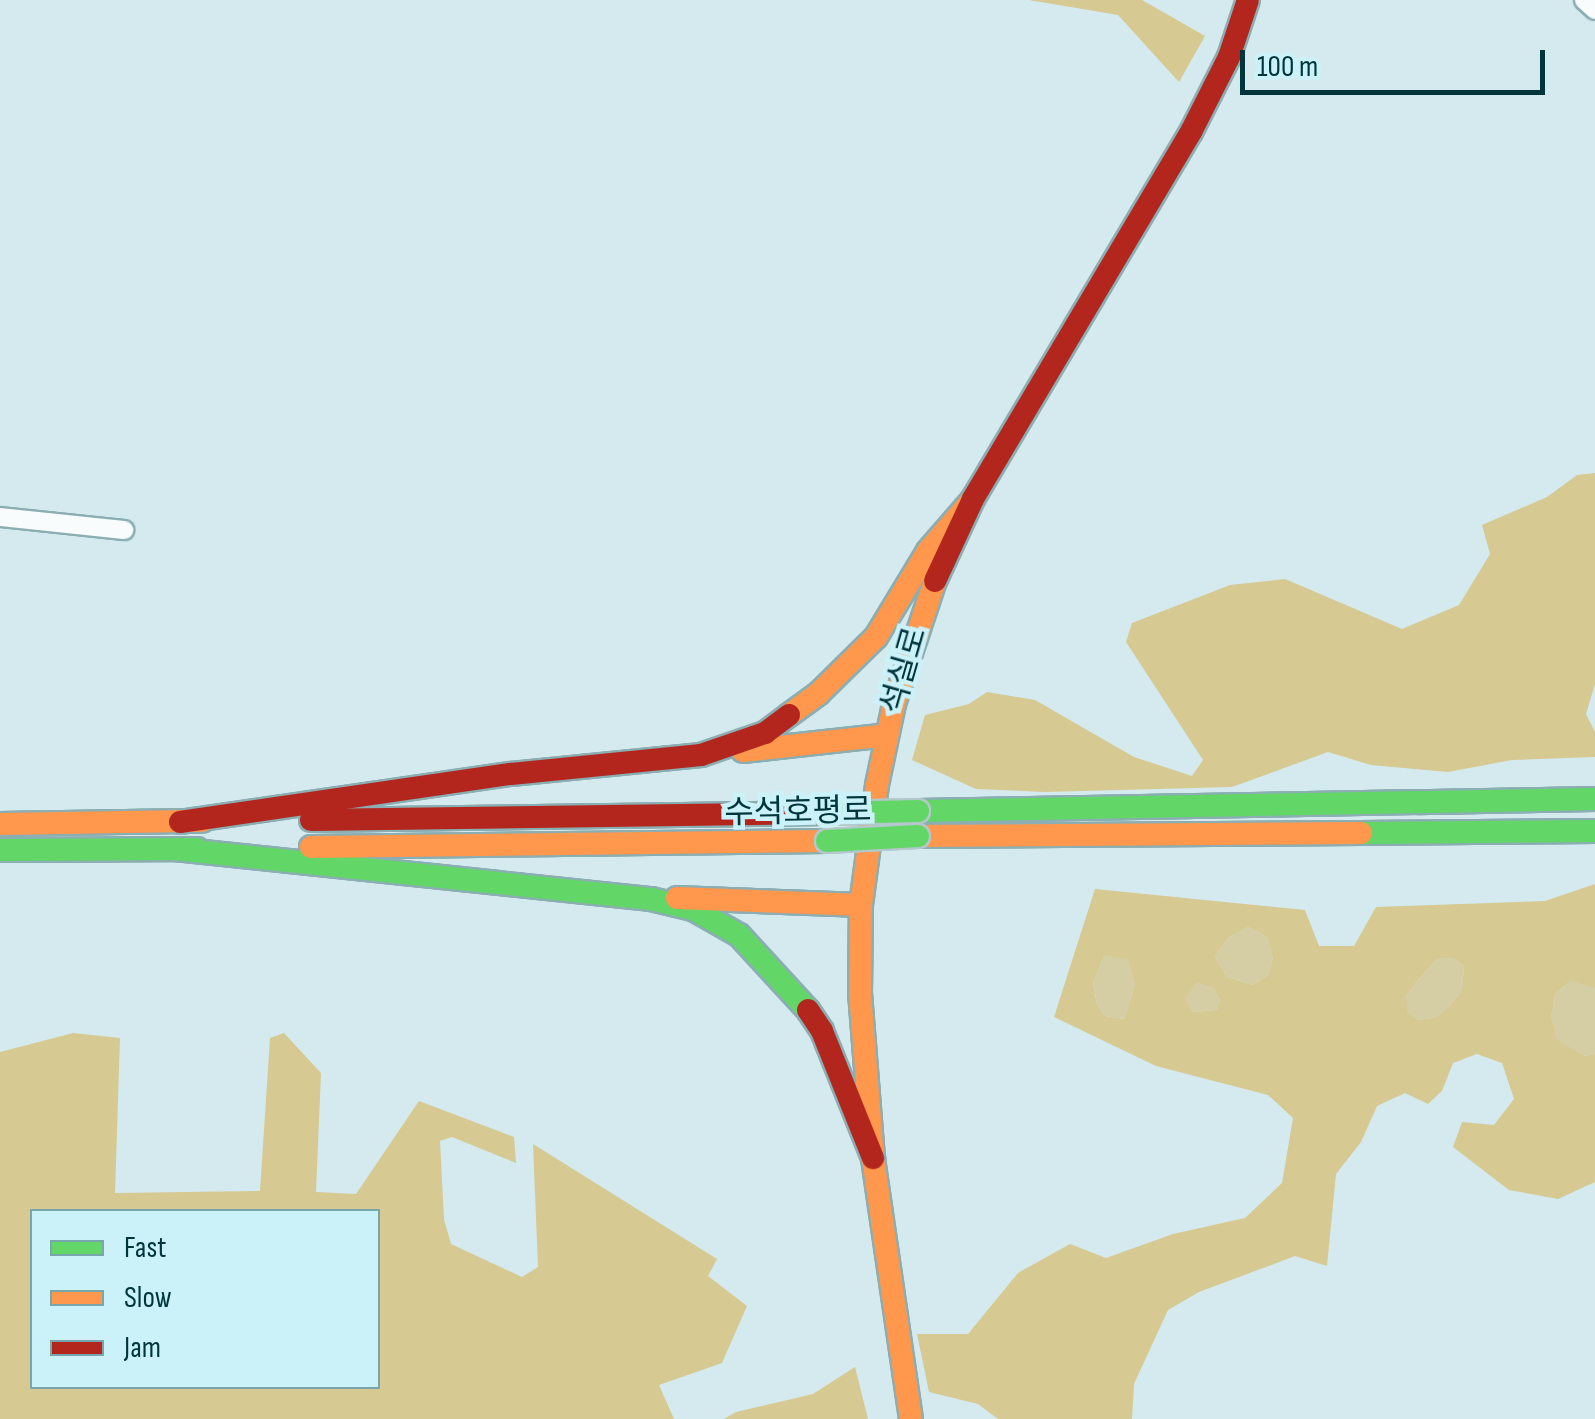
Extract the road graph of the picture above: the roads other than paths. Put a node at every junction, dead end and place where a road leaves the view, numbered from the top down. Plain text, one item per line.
1 (1248, 0) edge
2 (1584, 0) edge
3 (1595, 10) edge
4 (973, 499) junction
5 (0, 517) edge
6 (124, 530) dead end
7 (887, 735) junction
8 (701, 756) junction
9 (1595, 799) edge
10 (180, 822) junction
11 (0, 824) edge
12 (1595, 830) edge
13 (175, 849) junction
14 (0, 850) edge
15 (652, 899) junction
16 (862, 905) junction
17 (873, 1158) junction
18 (911, 1419) edge

1 - 4 main road, 석실로
2 - 3 street
4 - 7 main road, 석실로
4 - 8 main road
5 - 6 street
7 - 8 main road
7 - 16 main road, 석실로
8 - 10 main road
9 - 10 main road, 수석호평로, bridge
10 - 11 main road, 수석호평로
12 - 13 main road, 수석호평로, bridge
13 - 14 main road, 수석호평로
13 - 15 main road
15 - 16 main road
15 - 17 main road
16 - 17 main road, 석실로
17 - 18 main road, 석실로

